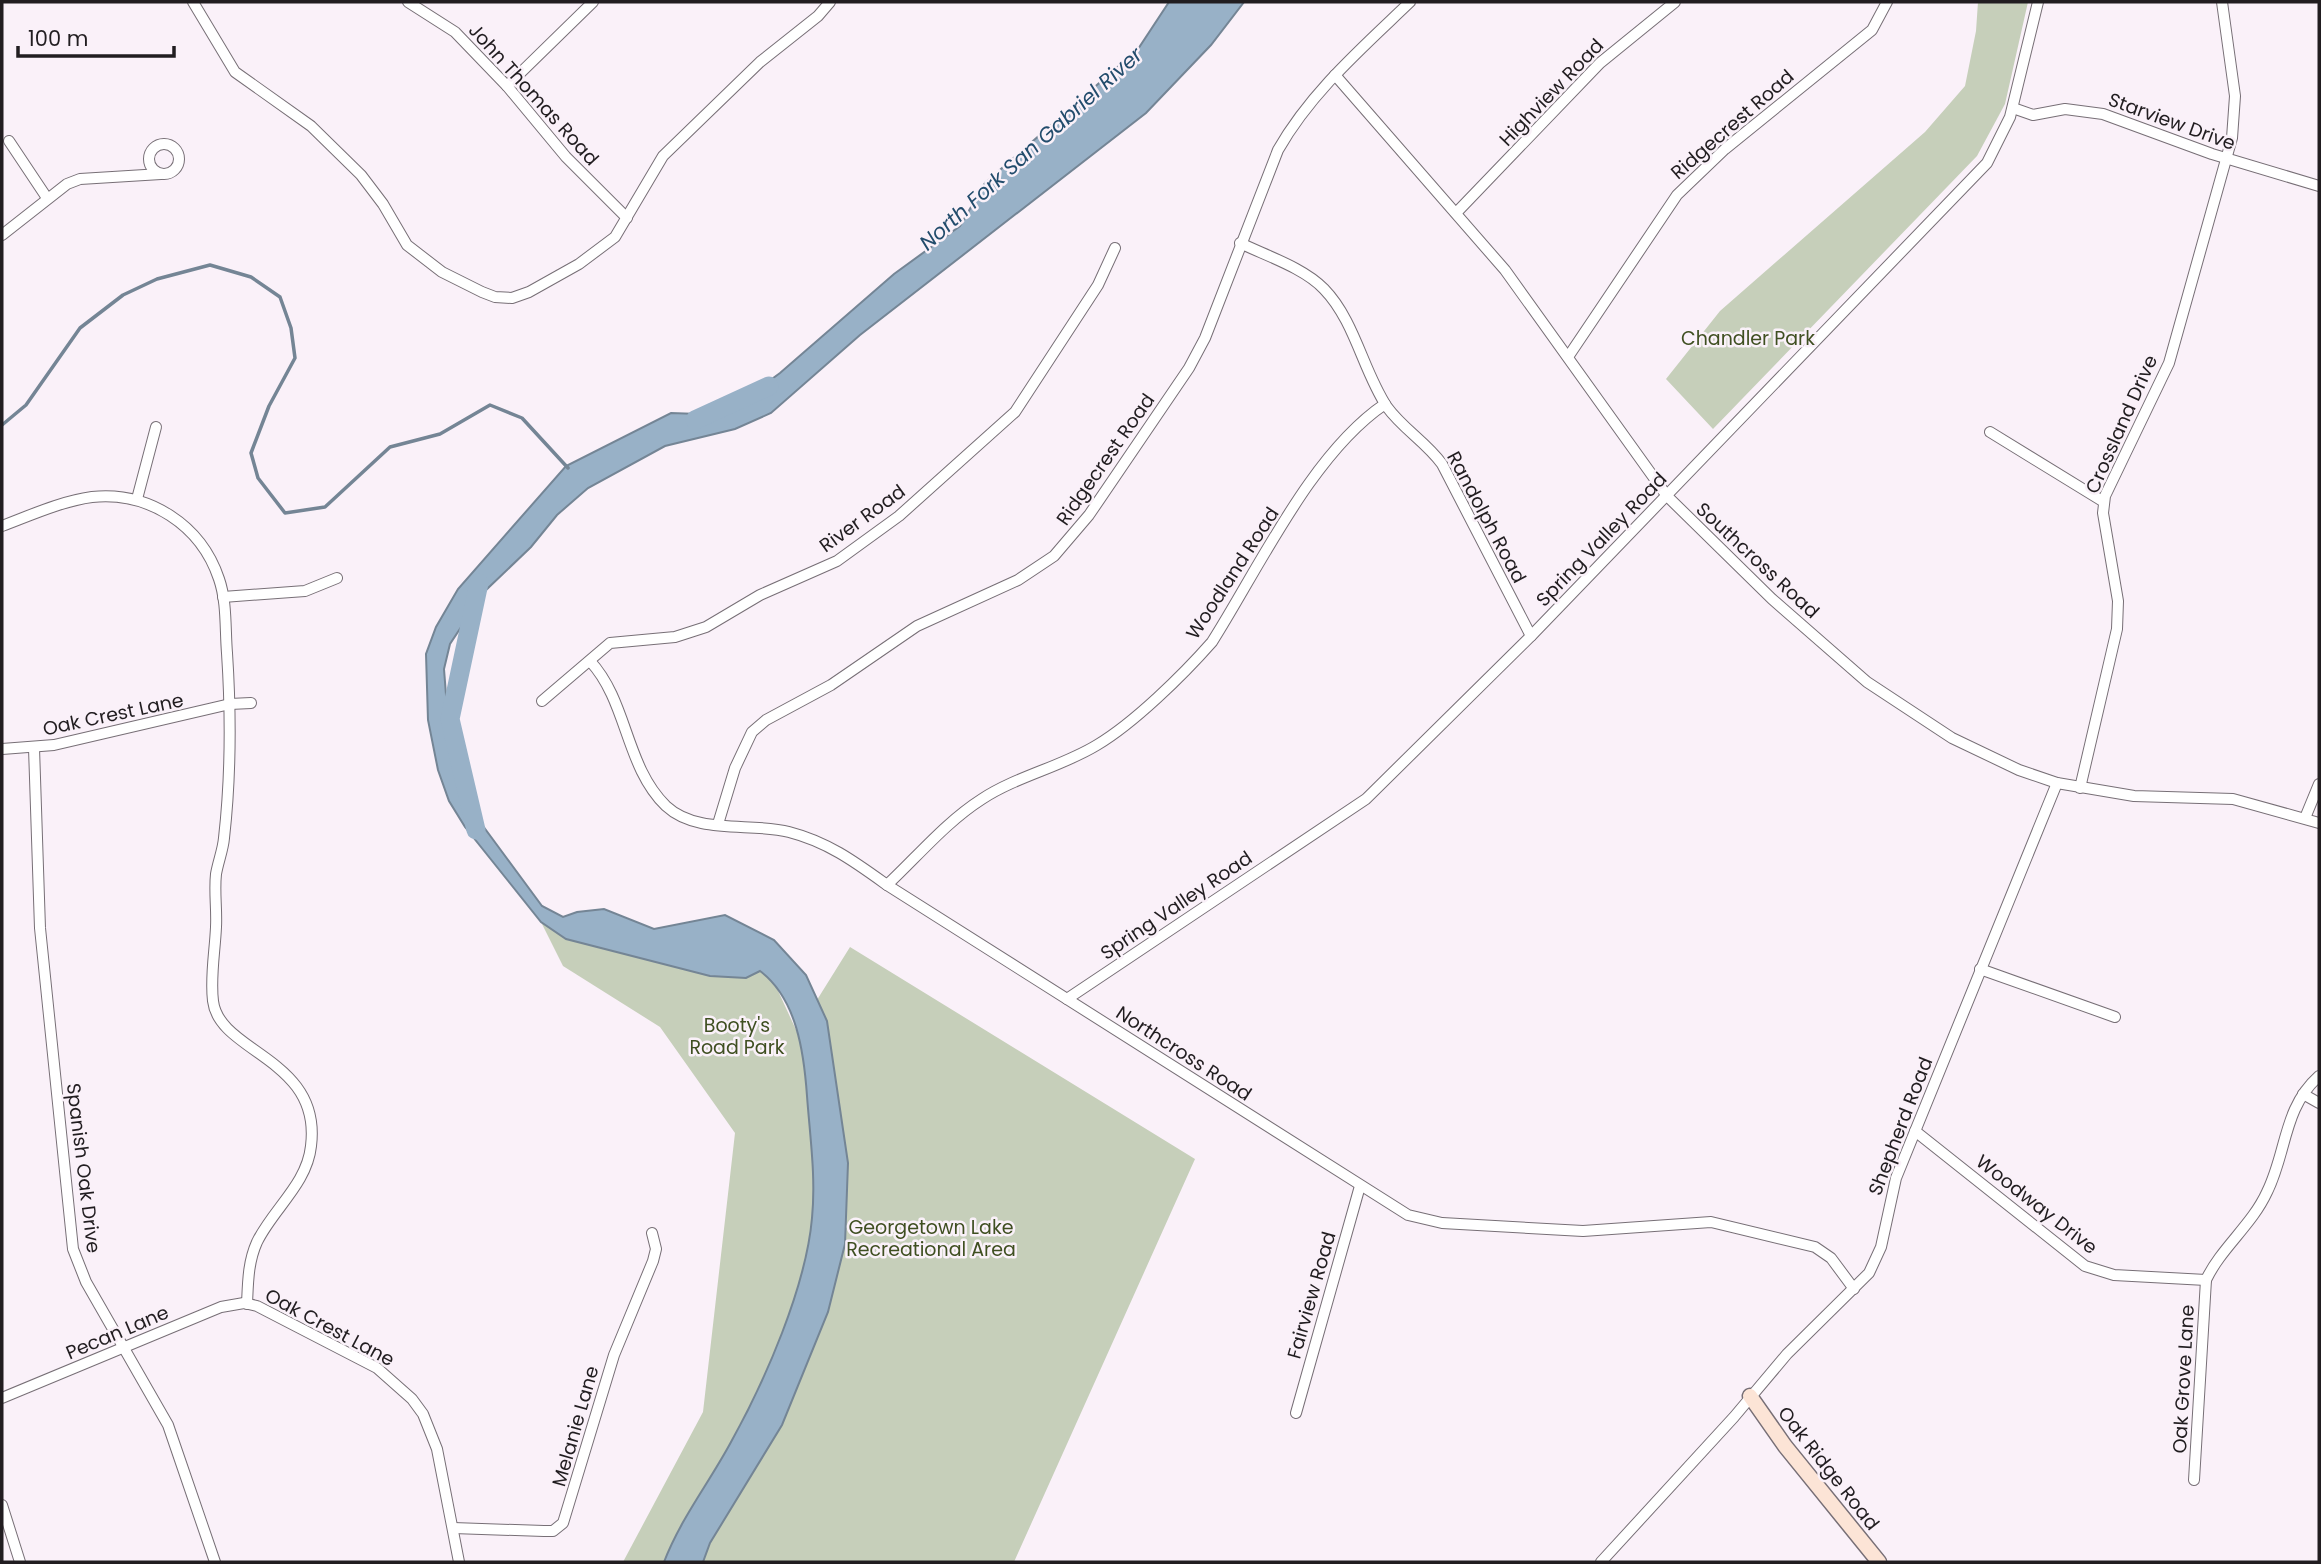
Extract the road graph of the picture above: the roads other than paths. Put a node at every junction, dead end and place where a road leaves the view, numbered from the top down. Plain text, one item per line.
1 (193, 2) edge
2 (408, 2) edge
3 (593, 2) edge
4 (830, 2) edge
5 (1410, 2) edge
6 (1675, 2) edge
7 (1887, 2) edge
8 (2038, 2) edge
9 (2222, 2) edge
10 (1335, 75) junction
11 (507, 86) junction
12 (2013, 108) junction
13 (9, 141) dead end
14 (2226, 159) junction
15 (160, 174) dead end
16 (2319, 186) edge
17 (47, 198) junction
18 (1457, 212) junction
19 (627, 218) junction
20 (2, 235) edge
21 (1240, 243) junction
22 (1115, 248) dead end
23 (1568, 357) junction
24 (1385, 404) junction
25 (156, 427) dead end
26 (1990, 432) dead end
27 (1667, 496) junction
28 (137, 499) junction
29 (2104, 502) junction
30 (2, 526) edge
31 (337, 578) dead end
32 (223, 597) junction
33 (1531, 636) junction
34 (590, 661) junction
35 (542, 701) dead end
36 (251, 703) dead end
37 (230, 704) junction
38 (34, 748) junction
39 (2, 749) edge
40 (2057, 783) junction
41 (2319, 785) edge
42 (2080, 788) junction
43 (2305, 818) junction
44 (2319, 823) edge
45 (718, 824) junction
46 (887, 885) junction
47 (1980, 969) junction
48 (1067, 999) junction
49 (2115, 1017) dead end
50 (2319, 1076) edge
51 (2303, 1094) junction
52 (2319, 1103) edge
53 (1915, 1131) junction
54 (1360, 1186) junction
55 (652, 1233) dead end
56 (2206, 1280) junction
57 (1854, 1289) junction
58 (247, 1304) junction
59 (125, 1347) junction
60 (1750, 1396) junction
61 (2, 1398) edge
62 (1296, 1413) dead end
63 (2194, 1480) dead end
64 (2, 1505) edge
65 (453, 1528) junction
66 (20, 1562) edge
67 (215, 1562) edge
68 (459, 1562) edge
69 (1601, 1562) edge
70 (1879, 1562) edge

1 - 19 street
2 - 11 street, John Thomas Road
3 - 11 street
4 - 19 street
5 - 10 street, Ridgecrest Road
6 - 18 street, Highview Road
7 - 23 street, Ridgecrest Road
8 - 12 street, Spring Valley Road
9 - 14 street, Crossland Drive
10 - 18 street, Southcross Road
10 - 21 street, Ridgecrest Road
11 - 19 street, John Thomas Road
12 - 14 street, Starview Drive
12 - 27 street, Spring Valley Road
13 - 17 street
14 - 16 street, Starview Drive
14 - 29 street, Crossland Drive
15 - 17 street
17 - 20 street
18 - 23 street, Southcross Road
21 - 24 street, Randolph Road
21 - 45 street, Ridgecrest Road
22 - 34 street, River Road
23 - 27 street, Southcross Road
24 - 33 street, Randolph Road
24 - 46 street, Woodland Road
25 - 28 street
26 - 29 street
27 - 33 street, Spring Valley Road
27 - 40 street, Southcross Road
28 - 30 street
28 - 32 street
29 - 42 street, Crossland Drive
31 - 32 street
32 - 37 street
33 - 48 street, Spring Valley Road
34 - 35 street, River Road
34 - 45 street, Northcross Road
36 - 37 street, Oak Crest Lane
37 - 38 street, Oak Crest Lane
37 - 58 street, Oak Crest Lane
38 - 39 street, Oak Crest Lane
38 - 59 street, Spanish Oak Drive
40 - 42 street, Southcross Road
40 - 47 street, Shepherd Road
41 - 43 street
42 - 43 street, Southcross Road
43 - 44 street, Southcross Road
45 - 46 street, Northcross Road
46 - 48 street, Northcross Road
47 - 49 street
47 - 53 street, Shepherd Road
48 - 54 street, Northcross Road
50 - 51 street
51 - 52 street
51 - 56 street
53 - 56 street, Woodway Drive
53 - 57 street, Shepherd Road
54 - 57 street, Northcross Road
54 - 62 street, Fairview Road
55 - 65 street, Melanie Lane
56 - 63 street, Oak Grove Lane
57 - 60 street, Shepherd Road
58 - 59 street, Pecan Lane
58 - 65 street, Oak Crest Lane
59 - 61 street, Pecan Lane
59 - 67 street, Spanish Oak Drive
60 - 69 street, Shepherd Road
60 - 70 street, Oak Ridge Road
64 - 66 street
65 - 68 street, Oak Crest Lane

